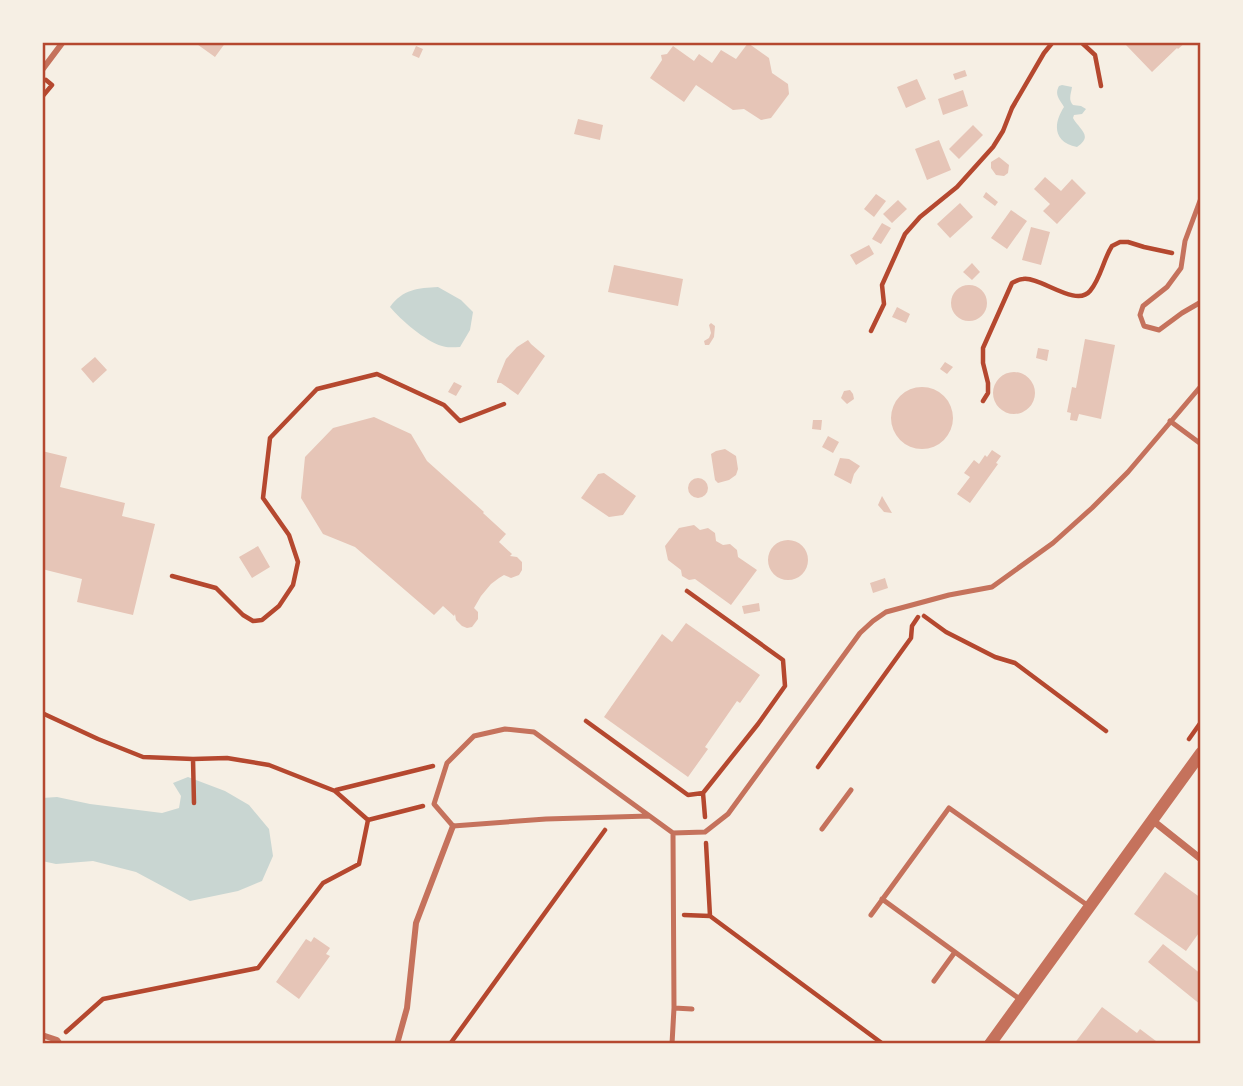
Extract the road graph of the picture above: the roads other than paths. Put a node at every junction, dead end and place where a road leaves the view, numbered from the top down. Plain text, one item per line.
1 (63, 42) edge
2 (42, 70) edge
3 (1201, 198) edge
4 (1201, 302) edge
5 (1201, 386) edge
6 (1170, 421) junction
7 (1201, 444) edge
8 (1201, 753) edge
9 (851, 790) dead end
10 (649, 816) junction
11 (1153, 820) junction
12 (453, 826) junction
13 (822, 829) dead end
14 (673, 833) junction
15 (1201, 859) edge
16 (882, 899) junction
17 (1090, 907) junction
18 (871, 915) dead end
19 (955, 952) junction
20 (934, 981) dead end
21 (1022, 1001) junction
22 (674, 1009) junction
23 (692, 1009) dead end
24 (42, 1035) edge
25 (58, 1042) edge
26 (397, 1044) edge
27 (672, 1044) edge
28 (990, 1044) edge

1 - 2 street
3 - 4 lane
5 - 6 lane
6 - 7 lane
6 - 14 lane
8 - 11 street
9 - 13 lane
10 - 12 lane
10 - 12 lane
10 - 14 lane
11 - 15 street
11 - 17 street
12 - 26 street
14 - 22 lane
16 - 17 lane
16 - 18 lane
16 - 19 lane
17 - 21 street
19 - 20 lane
19 - 21 lane
21 - 28 street
22 - 23 lane
22 - 27 lane
24 - 25 street

